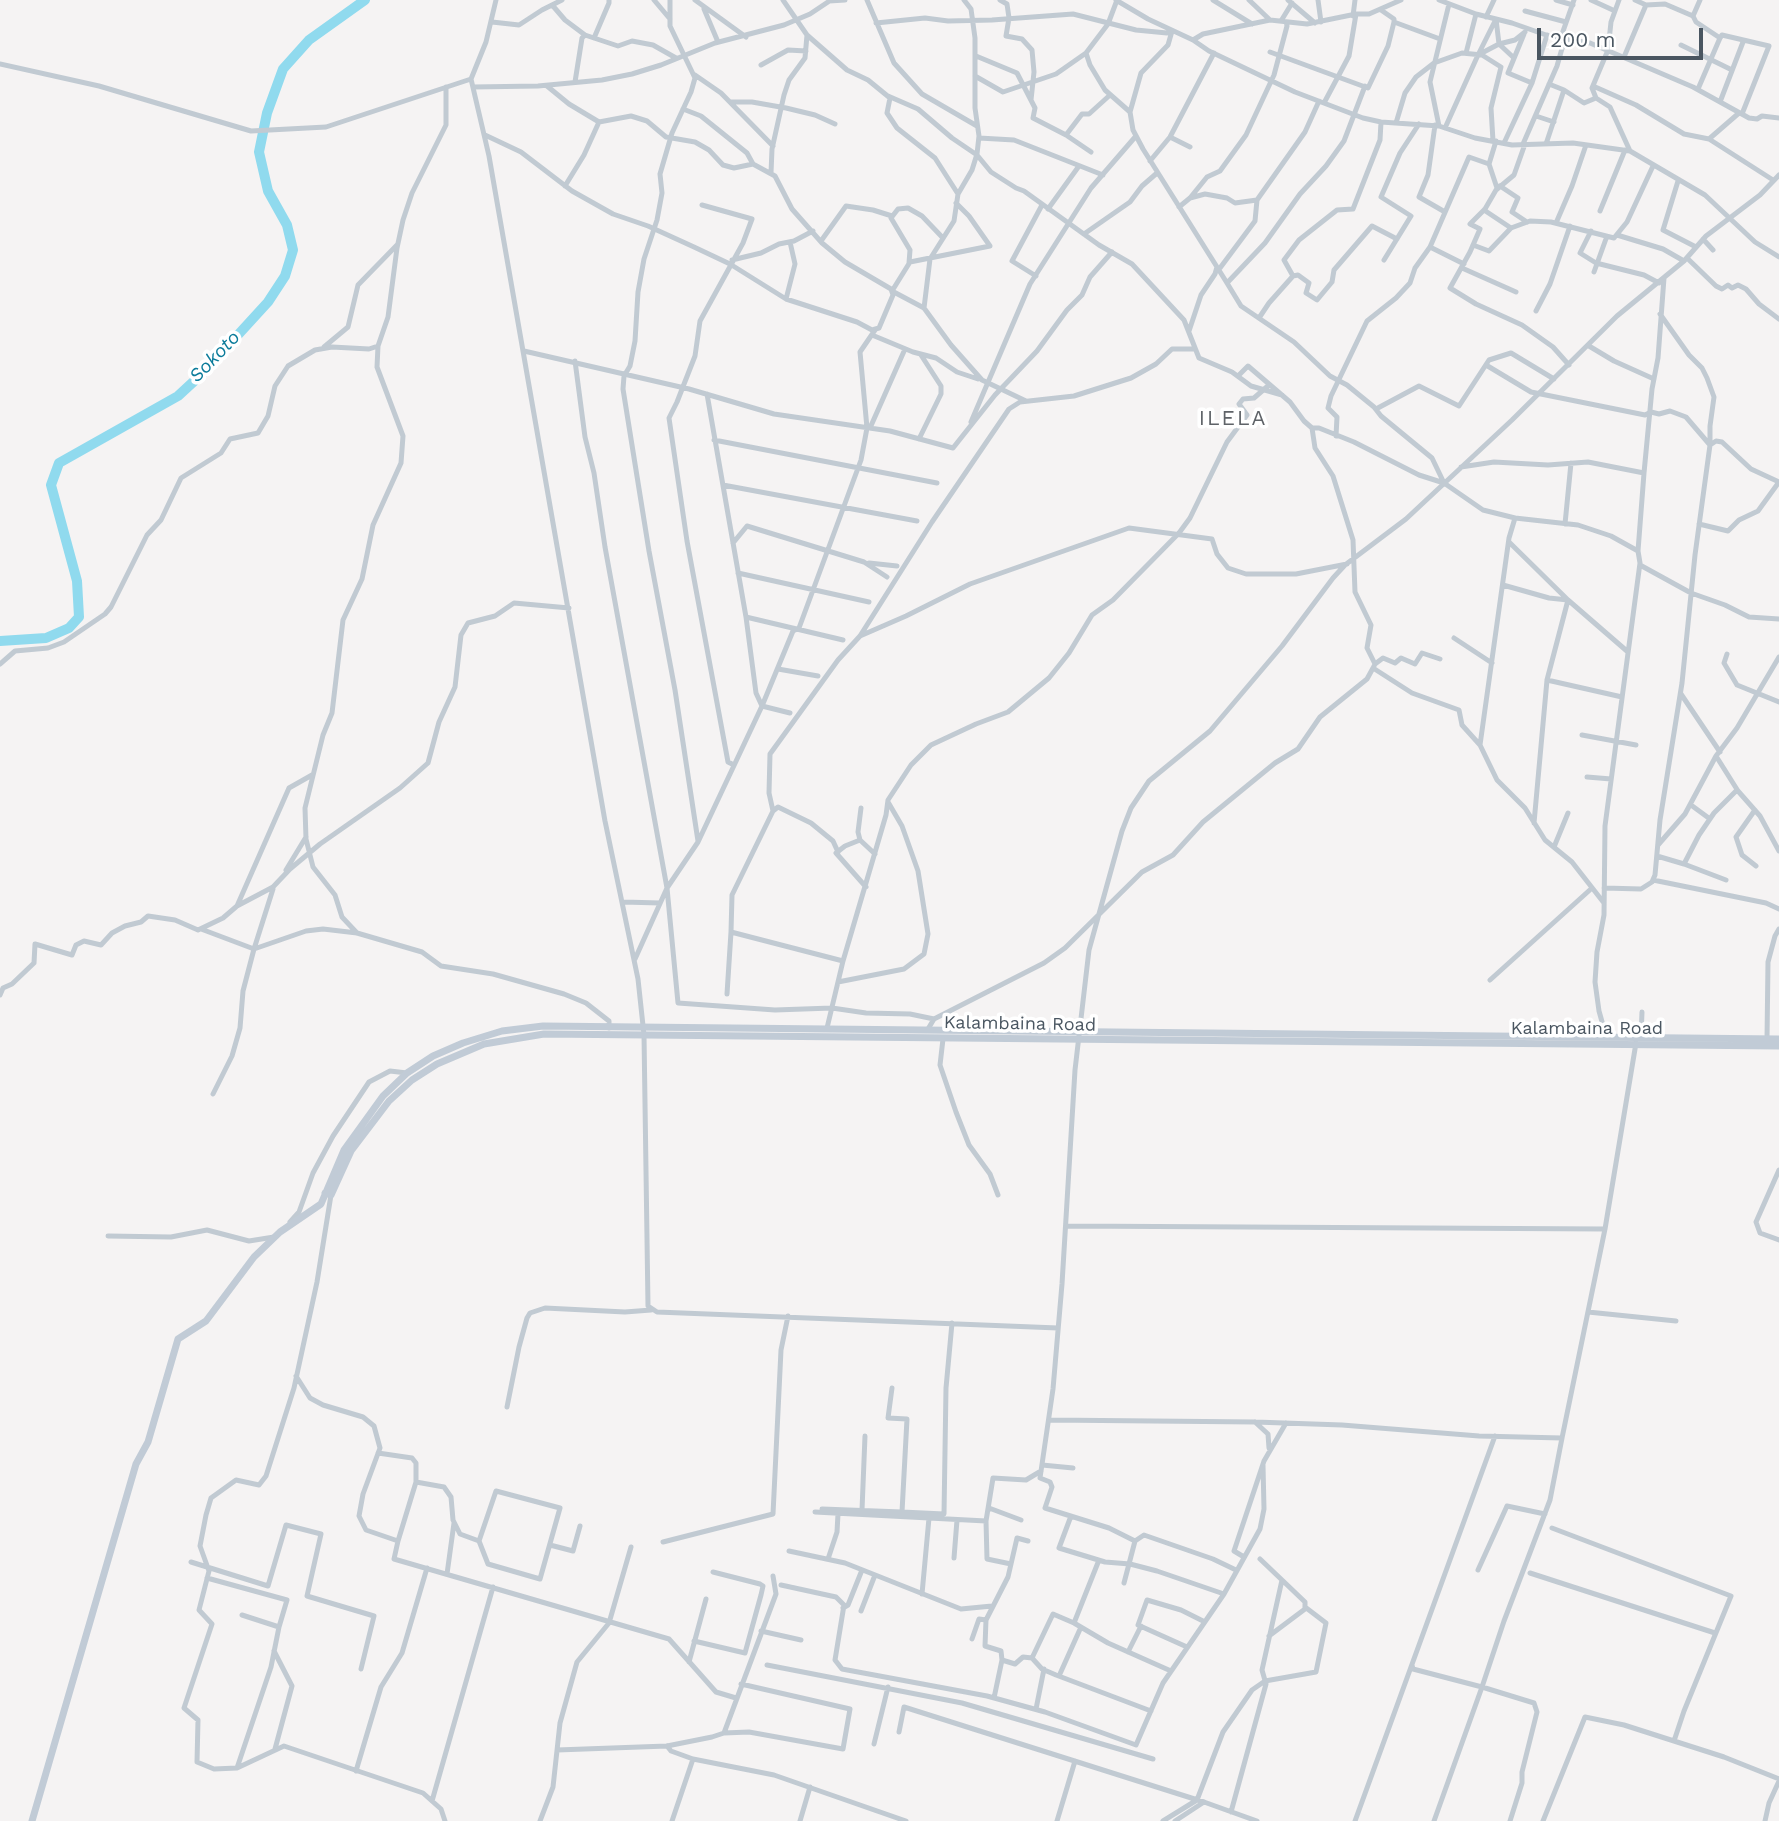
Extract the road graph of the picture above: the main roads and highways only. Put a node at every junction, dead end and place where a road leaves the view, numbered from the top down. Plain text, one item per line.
1 (609, 1031) junction
2 (643, 1031) junction
3 (1779, 1039) edge
4 (1638, 1040) junction
5 (1779, 1046) edge
6 (328, 1194) junction
7 (32, 1821) edge

1 - 2 main road, Kalambaina Road
1 - 6 main road, Kalambaina Road
1 - 6 main road
2 - 4 main road, Kalambaina Road
2 - 4 main road
3 - 4 main road
4 - 5 main road, Kalambaina Road
6 - 7 main road

